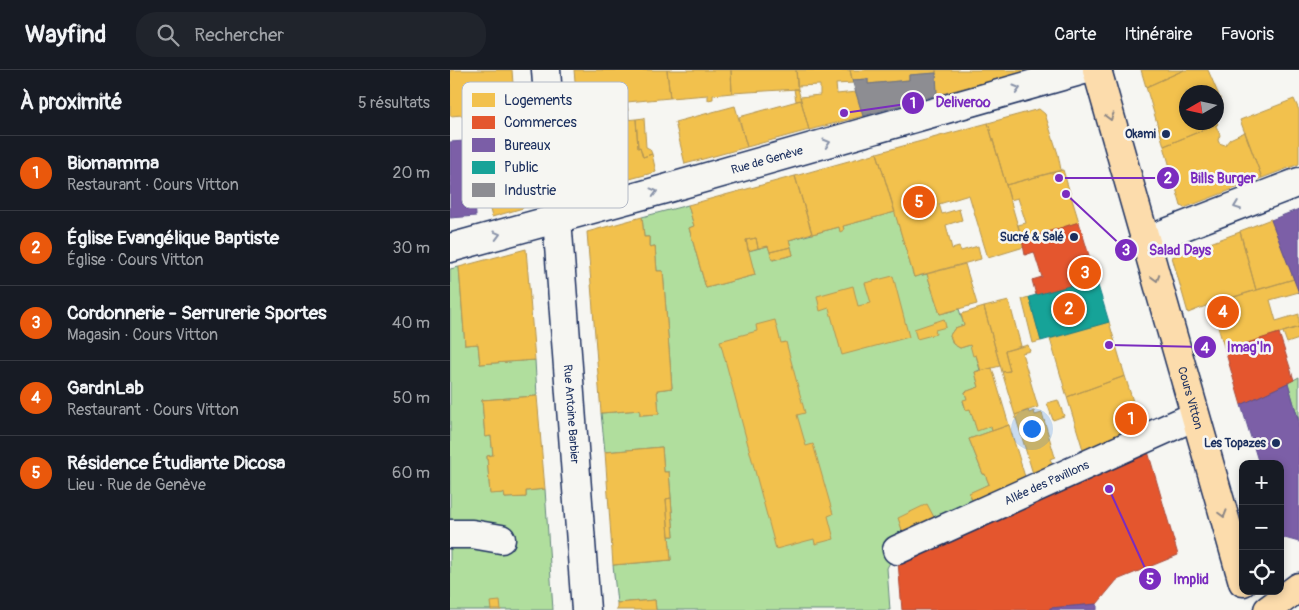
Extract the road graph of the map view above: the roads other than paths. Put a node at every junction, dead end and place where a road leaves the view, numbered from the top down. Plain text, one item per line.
1 (1083, 70) edge
2 (1096, 70) edge
3 (1299, 182) edge
4 (628, 199) edge
5 (555, 208) edge
6 (595, 208) edge
7 (556, 219) junction
8 (1145, 241) junction
9 (450, 248) edge
10 (1195, 416) junction
11 (450, 534) edge
12 (501, 539) dead end
13 (897, 550) dead end
14 (1239, 568) edge
15 (1299, 587) edge
16 (1247, 595) edge
17 (586, 610) edge
18 (1251, 610) edge
19 (1268, 610) edge

4 -> 1 street, Rue de Genève
2 -> 8 main road, Cours Vitton
3 -> 8 street
5 - 7 street, Rue Antoine Barbier
7 -> 6 street, Rue de Genève
9 -> 7 street, Rue de Genève
7 - 17 street, Rue Antoine Barbier
8 -> 10 main road, Cours Vitton
10 - 13 street, Allée des Pavillons
10 -> 14 main road, Cours Vitton
11 - 12 street
15 - 19 main road
16 - 18 main road

